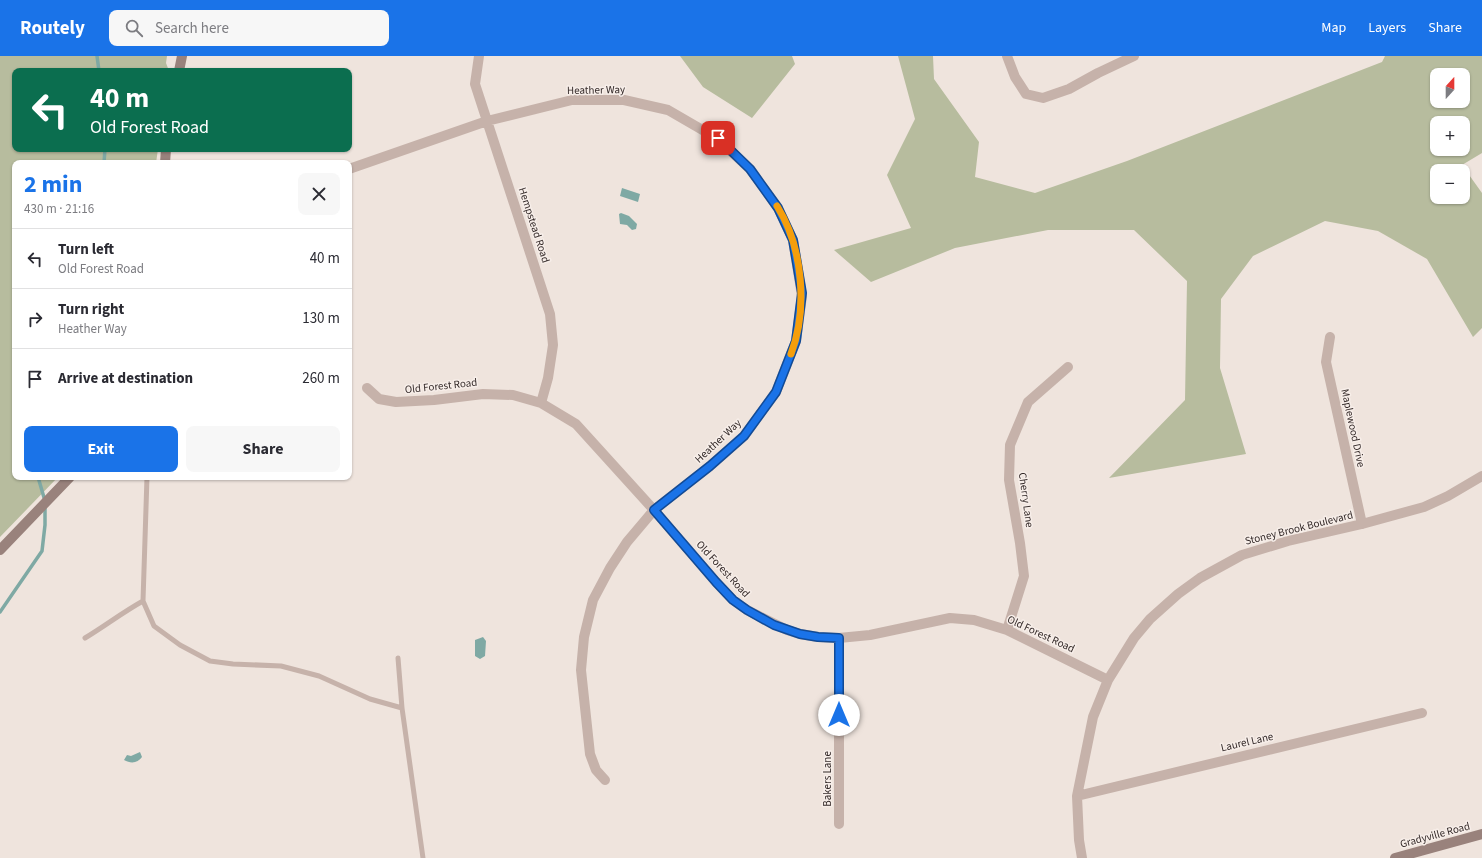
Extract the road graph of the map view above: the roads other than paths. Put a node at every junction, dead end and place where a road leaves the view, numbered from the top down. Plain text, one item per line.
1 (182, 56) edge
2 (480, 56) edge
3 (1007, 56) edge
4 (1134, 56) edge
5 (179, 68) edge
6 (487, 121) junction
7 (352, 168) edge
8 (1330, 337) dead end
9 (1068, 367) dead end
10 (367, 388) dead end
11 (541, 403) junction
12 (1482, 476) edge
13 (67, 480) edge
14 (147, 480) edge
15 (654, 510) junction
16 (1362, 524) junction
17 (0, 550) edge
18 (143, 601) junction
19 (1007, 630) junction
20 (85, 638) dead end
21 (839, 638) junction
22 (398, 658) dead end
23 (1108, 680) junction
24 (402, 708) junction
25 (1422, 713) dead end
26 (605, 780) dead end
27 (1077, 796) junction
28 (839, 824) dead end
29 (1482, 834) edge
30 (424, 858) edge
31 (1082, 858) edge
32 (1395, 858) edge

1 - 5 street
2 - 6 street, Hempstead Road
3 - 4 street
6 - 7 street, Heather Way
6 - 11 street, Hempstead Road
6 - 15 street, Heather Way
8 - 16 street, Maplewood Drive
9 - 19 street, Cherry Lane
10 - 11 street, Old Forest Road
11 - 15 street, Old Forest Road
12 - 16 street, Stoney Brook Boulevard
13 - 17 street
14 - 18 lane
15 - 21 street, Old Forest Road
15 - 26 street, Heather Way
16 - 23 street, Stoney Brook Boulevard
18 - 20 lane
18 - 24 lane
19 - 21 street, Old Forest Road
19 - 23 street, Old Forest Road
21 - 28 street, Bakers Lane
22 - 24 lane
23 - 27 street, Stoney Brook Boulevard
24 - 30 lane
25 - 27 street, Laurel Lane
27 - 31 street, Stoney Brook Boulevard
29 - 32 street, Gradyville Road

